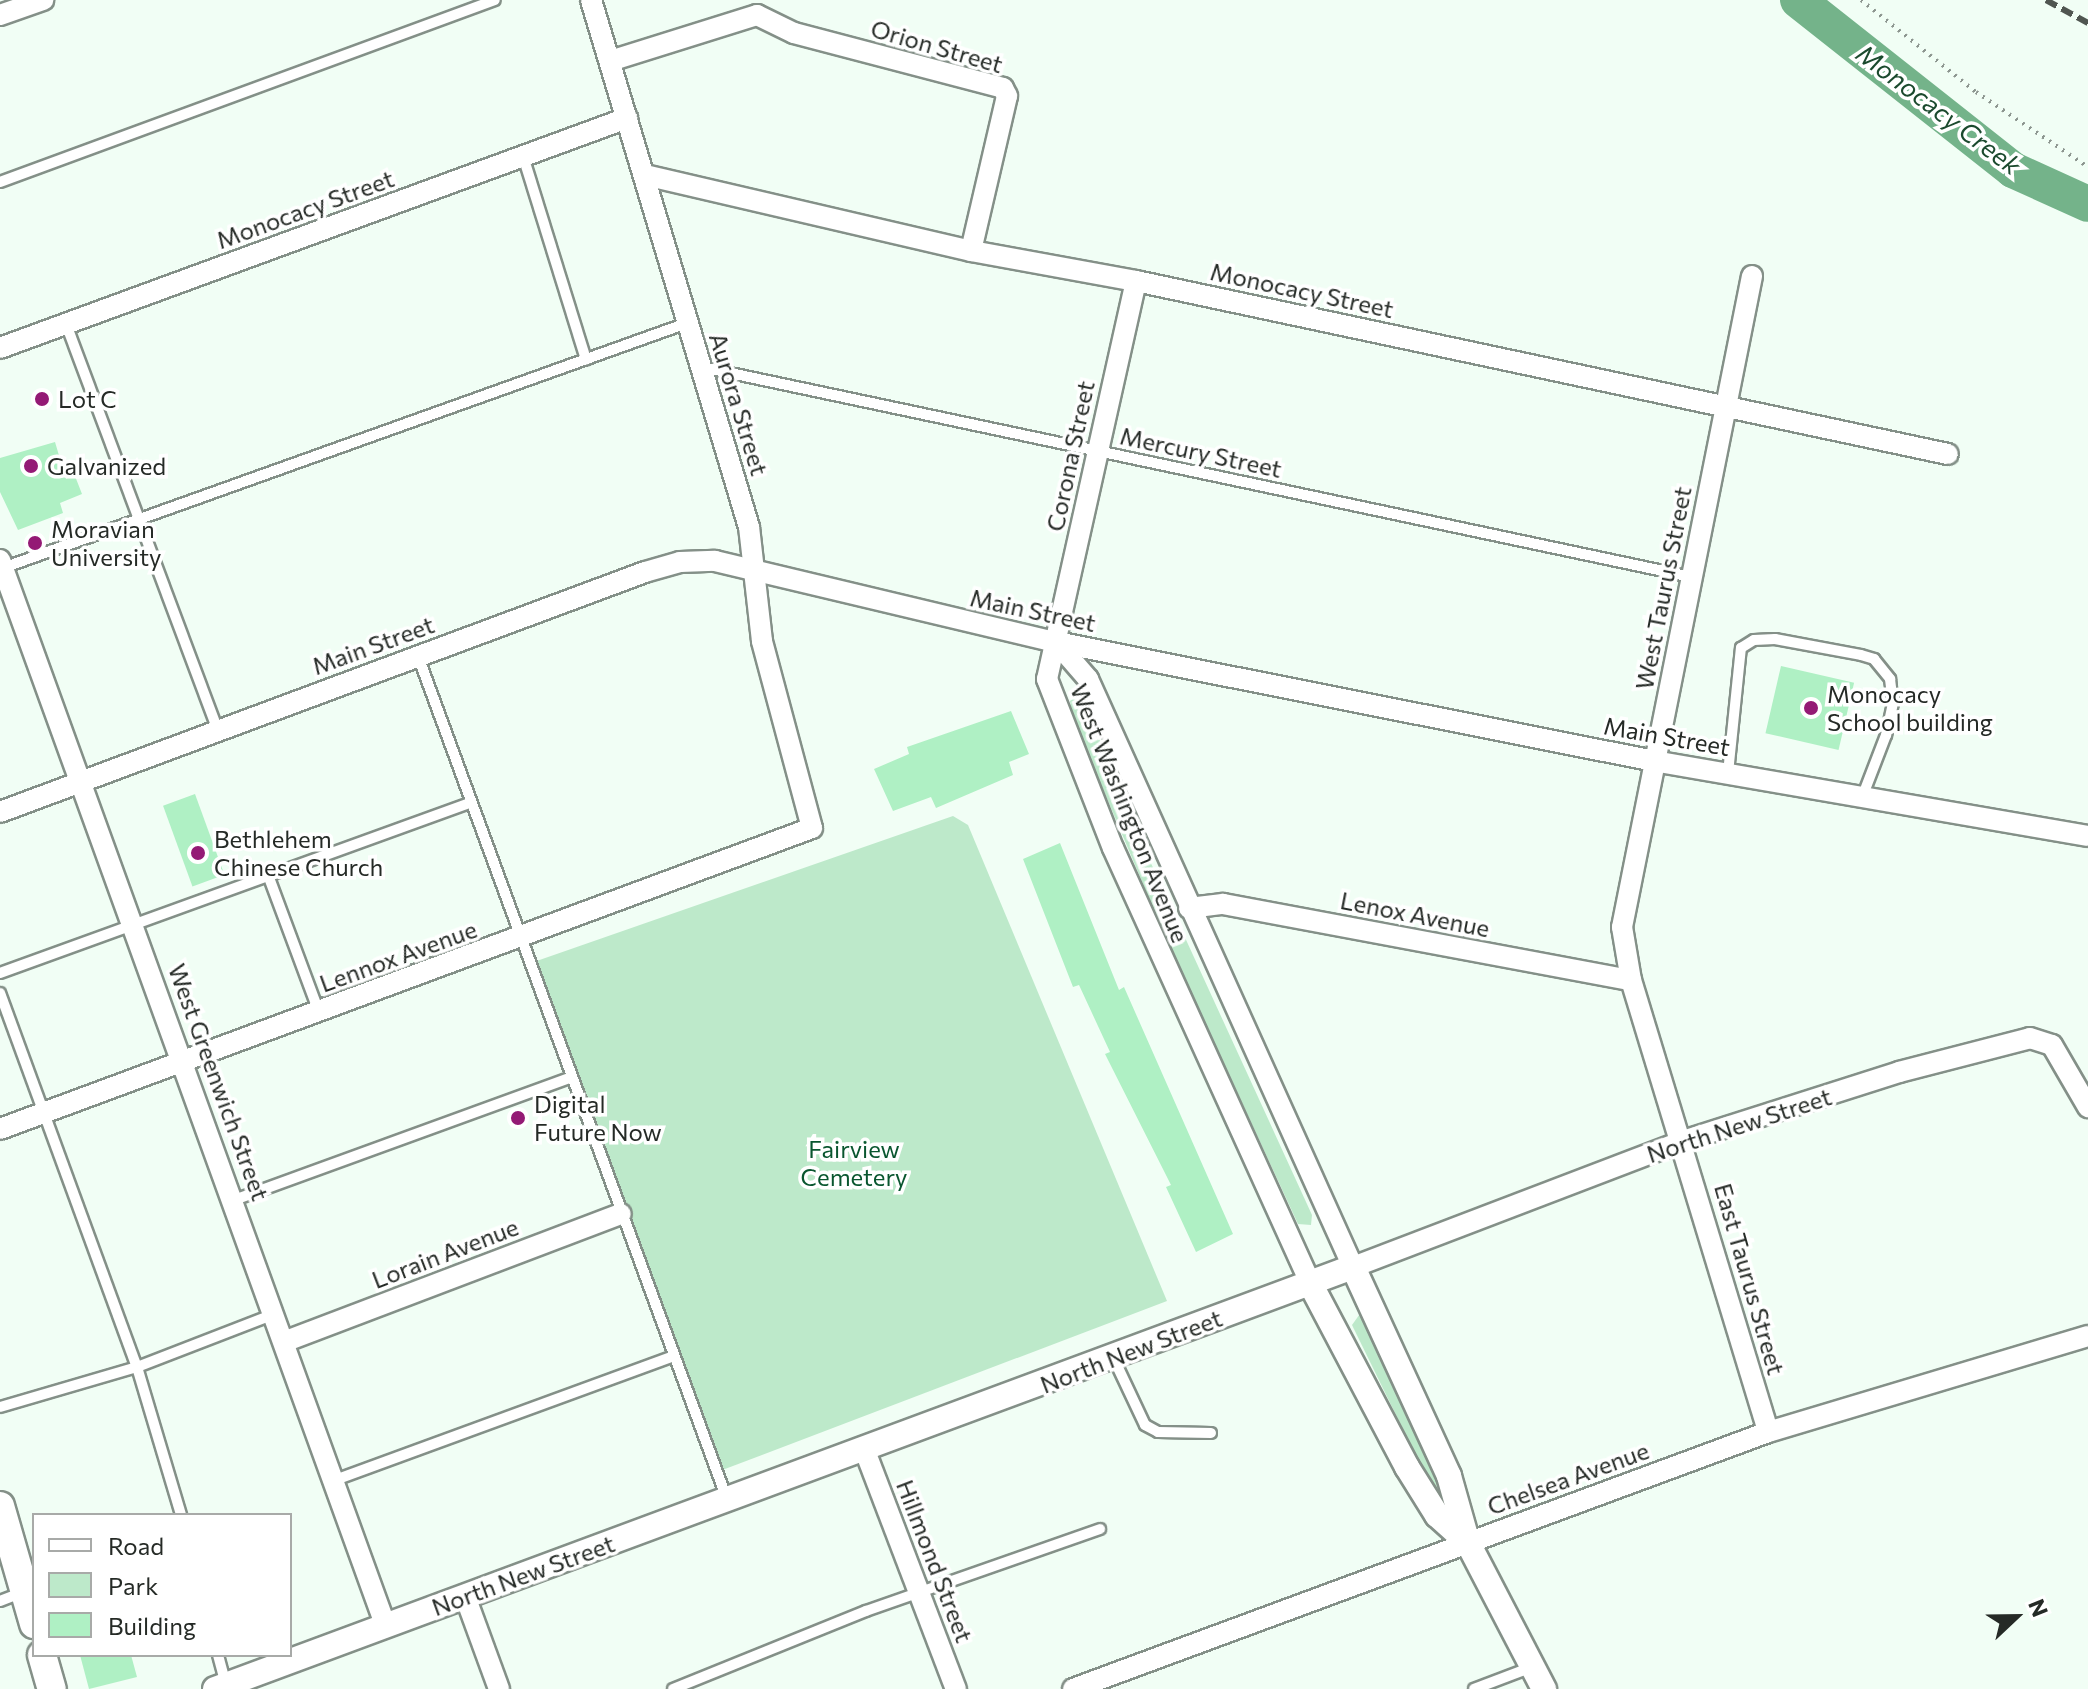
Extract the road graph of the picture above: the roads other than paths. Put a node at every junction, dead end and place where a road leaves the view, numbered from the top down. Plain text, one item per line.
1 (43, 0) edge
2 (495, 0) edge
3 (591, 0) edge
4 (755, 8) edge
5 (0, 15) edge
6 (610, 61) junction
7 (627, 118) junction
8 (523, 156) junction
9 (645, 175) junction
10 (0, 182) edge
11 (971, 251) junction
12 (1752, 276) dead end
13 (1136, 281) junction
14 (687, 323) junction
15 (66, 324) junction
16 (0, 348) edge
17 (586, 359) junction
18 (700, 367) junction
19 (1726, 406) junction
20 (1097, 449) junction
21 (1948, 454) dead end
22 (139, 518) junction
23 (1, 566) edge
24 (752, 573) junction
25 (1692, 577) junction
26 (1056, 642) junction
27 (418, 656) junction
28 (218, 731) junction
29 (1654, 761) junction
30 (1728, 773) junction
31 (80, 783) junction
32 (1863, 795) junction
33 (469, 803) junction
34 (0, 812) edge
35 (812, 828) joint
36 (2088, 836) edge
37 (268, 875) junction
38 (1189, 908) junction
39 (133, 924) junction
40 (520, 939) junction
41 (0, 973) edge
42 (1631, 980) junction
43 (0, 993) edge
44 (319, 1012) junction
45 (183, 1061) junction
46 (570, 1078) junction
47 (2088, 1107) edge
48 (43, 1113) junction
49 (0, 1129) edge
50 (1683, 1141) junction
51 (234, 1200) junction
52 (621, 1214) junction
53 (1353, 1267) junction
54 (1310, 1283) junction
55 (276, 1313) junction
56 (2088, 1336) edge
57 (286, 1341) junction
58 (674, 1356) junction
59 (1113, 1357) junction
60 (137, 1367) junction
61 (0, 1407) edge
62 (1768, 1432) junction
63 (1211, 1433) dead end
64 (865, 1451) junction
65 (335, 1480) junction
66 (728, 1500) junction
67 (0, 1506) edge
68 (180, 1513) edge
69 (1100, 1529) dead end
70 (1468, 1543) junction
71 (919, 1594) junction
72 (12, 1596) edge
73 (465, 1596) junction
74 (32, 1621) edge
75 (385, 1624) junction
76 (43, 1657) edge
77 (218, 1657) edge
78 (1538, 1678) edge
79 (223, 1688) edge
80 (52, 1689) edge
81 (499, 1689) edge
82 (673, 1689) edge
83 (956, 1689) edge
84 (1073, 1689) edge
85 (1474, 1689) edge

1 - 5 street
2 - 10 lane
3 - 6 street, Aurora Street
4 - 6 street, Orion Street
4 - 11 street, Orion Street
6 - 7 street, Aurora Street
7 - 8 street, Monocacy Street
7 - 9 street, Aurora Street
8 - 15 street, Monocacy Street
8 - 17 lane
9 - 11 street, Monocacy Street
9 - 14 street, Aurora Street
11 - 13 street, Monocacy Street
12 - 19 street, West Taurus Street
13 - 19 street, Monocacy Street
13 - 20 street, Corona Street
14 - 17 lane
14 - 18 street, Aurora Street
15 - 16 street, Monocacy Street
15 - 22 lane
17 - 22 lane
18 - 20 lane, Mercury Street
18 - 24 street, Aurora Street
19 - 21 street, Monocacy Street
19 - 25 street, West Taurus Street
20 - 25 lane, Mercury Street
20 - 26 street, Corona Street
22 - 23 lane
22 - 28 lane
23 - 31 street, West Greenwich Street
24 - 26 street, Main Street
24 - 27 street, Main Street
24 - 35 street, Aurora Street
25 - 29 street, West Taurus Street
26 - 29 street, Main Street
26 - 38 street, West Washington Avenue
26 - 54 street, West Washington Avenue
27 - 28 street, Main Street
27 - 33 lane
28 - 31 street, Main Street
29 - 30 street, Main Street
29 - 42 street, West Taurus Street
30 - 32 street, Main Street
30 - 32 lane
31 - 34 street, Main Street
31 - 39 street, West Greenwich Street
32 - 36 street, Main Street
33 - 37 lane
33 - 40 lane
35 - 40 street, Lennox Avenue
37 - 39 lane
37 - 44 lane
38 - 42 street, Lenox Avenue
38 - 53 street, West Washington Avenue
39 - 41 lane
39 - 45 street, West Greenwich Street
40 - 44 street, Lennox Avenue
40 - 46 lane
42 - 50 street, West Taurus Street
43 - 48 lane
44 - 45 street, Lennox Avenue
45 - 48 street, Lennox Avenue
45 - 51 street, West Greenwich Street
46 - 51 lane
46 - 52 lane
47 - 50 street, North New Street
48 - 49 street, Lennox Avenue
48 - 60 lane
50 - 53 street, North New Street
50 - 62 street, East Taurus Street
51 - 55 street, West Greenwich Street
52 - 57 street, Lorain Avenue
52 - 58 lane
53 - 54 street, North New Street
53 - 70 street
54 - 59 street, North New Street
54 - 70 street
55 - 57 street, West Greenwich Street
55 - 60 lane
56 - 62 street, Chelsea Avenue
57 - 65 street, West Greenwich Street
58 - 65 lane
58 - 66 lane
59 - 63 lane
59 - 64 street, North New Street
60 - 61 lane
60 - 68 lane
62 - 70 street, Chelsea Avenue
64 - 66 street, North New Street
64 - 71 street, Hillmond Street
65 - 75 street, West Greenwich Street
66 - 73 street, North New Street
67 - 72 main road
69 - 71 lane
70 - 78 street
70 - 84 street, Chelsea Avenue
71 - 82 lane
71 - 83 street, Hillmond Street
72 - 74 main road
73 - 75 street, North New Street
73 - 81 street
75 - 79 street, North New Street
76 - 80 main road
77 - 79 lane
78 - 85 lane

